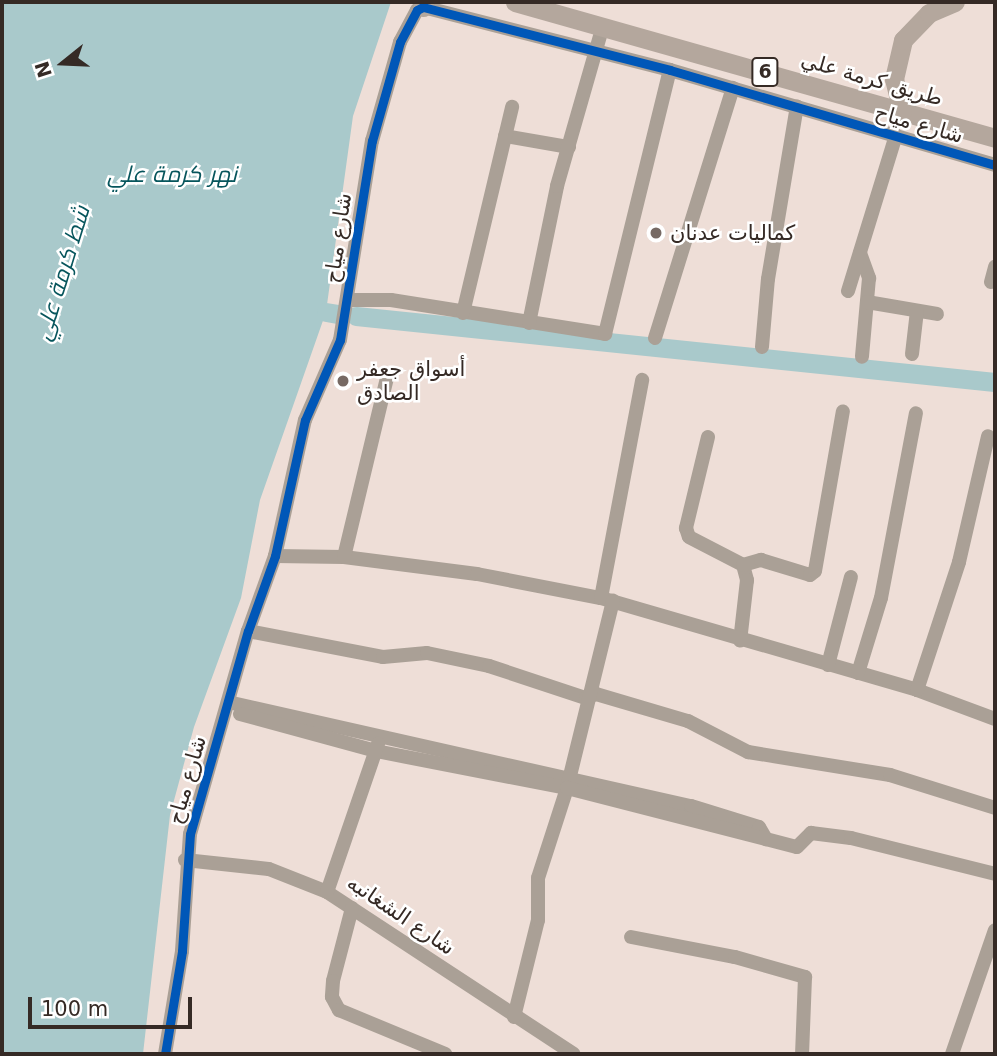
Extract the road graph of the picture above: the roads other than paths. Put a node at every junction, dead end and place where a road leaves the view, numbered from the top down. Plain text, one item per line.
1 (515, 2) edge
2 (955, 2) edge
3 (424, 4) edge
4 (603, 26) junction
5 (596, 51) junction
6 (670, 70) junction
7 (733, 88) junction
8 (797, 106) junction
9 (512, 107) dead end
10 (902, 111) junction
11 (895, 135) junction
12 (505, 136) junction
13 (995, 138) edge
14 (569, 147) junction
15 (995, 165) edge
16 (860, 253) junction
17 (848, 291) dead end
18 (347, 300) junction
19 (867, 302) junction
20 (917, 311) junction
21 (463, 313) junction
22 (937, 314) dead end
23 (528, 323) junction
24 (655, 338) dead end
25 (762, 347) dead end
26 (912, 354) dead end
27 (862, 357) dead end
28 (388, 374) dead end
29 (642, 380) dead end
30 (844, 411) dead end
31 (916, 413) dead end
32 (988, 436) dead end
33 (708, 437) dead end
34 (275, 556) junction
35 (344, 557) junction
36 (743, 565) junction
37 (851, 577) dead end
38 (608, 600) junction
39 (248, 631) junction
40 (740, 640) junction
41 (828, 665) junction
42 (858, 673) junction
43 (917, 690) junction
44 (591, 697) junction
45 (227, 706) junction
46 (995, 719) edge
47 (378, 745) junction
48 (568, 782) junction
49 (995, 808) edge
50 (185, 860) junction
51 (995, 874) edge
52 (327, 891) junction
53 (352, 908) junction
54 (995, 930) edge
55 (631, 937) dead end
56 (514, 1017) junction
57 (165, 1054) edge
58 (445, 1054) edge
59 (574, 1054) edge
60 (802, 1054) edge
61 (952, 1054) edge

1 - 4 highway, طريق كرمة علي / 6
2 - 10 highway
3 - 5 street, شارع مياح
3 - 18 street, شارع مياح
4 - 5 street
4 - 10 highway, طريق كرمة علي / 6
5 - 6 street, شارع مياح
5 - 14 street
6 - 7 street, شارع مياح
6 - 23 street
7 - 8 street, شارع مياح
7 - 24 street
8 - 11 street, شارع مياح
8 - 25 street
9 - 12 street
10 - 13 highway, طريق كرمة علي / 6
11 - 15 street, شارع مياح
11 - 16 street
12 - 14 street
12 - 21 street
14 - 23 street
16 - 17 street
16 - 19 street
18 - 21 street
18 - 34 street, شارع مياح
19 - 20 street
19 - 27 street
20 - 22 street
20 - 26 street
21 - 23 street
28 - 35 street
29 - 38 street
30 - 36 street
31 - 42 street
32 - 43 street
33 - 36 street
34 - 35 street
34 - 39 street, شارع مياح
35 - 38 street
36 - 40 street
37 - 41 street
38 - 40 street
38 - 44 street
39 - 44 street
39 - 45 street, شارع مياح
40 - 41 street
41 - 42 street
42 - 43 street
43 - 46 street
44 - 48 street
44 - 49 street
45 - 47 street
45 - 50 street, شارع مياح
47 - 48 street
47 - 52 street
48 - 51 street
48 - 56 street
50 - 52 street, شارع الشغانبه
50 - 57 street, شارع مياح
52 - 53 street, شارع الشغانبه
53 - 56 street, شارع الشغانبه
53 - 58 street
54 - 61 street
55 - 60 street
56 - 59 street, شارع الشغانبه

